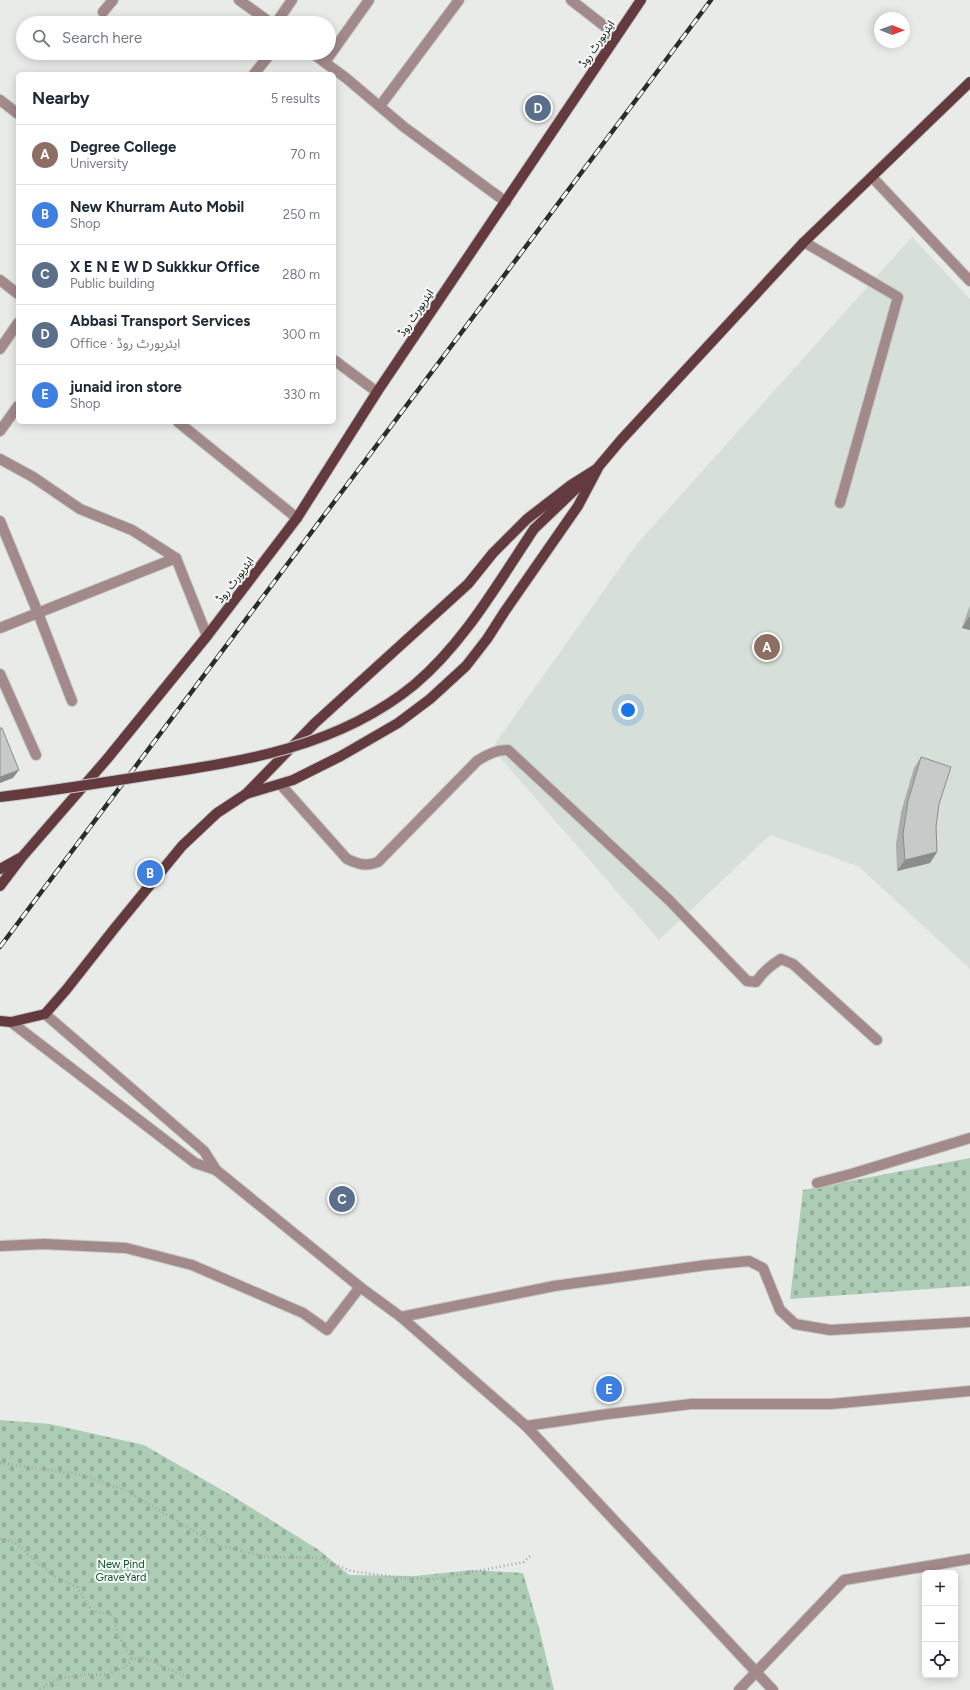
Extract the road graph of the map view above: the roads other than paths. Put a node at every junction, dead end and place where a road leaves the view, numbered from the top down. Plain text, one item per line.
1 (113, 0) edge
2 (239, 0) edge
3 (292, 0) edge
4 (369, 0) edge
5 (458, 0) edge
6 (571, 0) edge
7 (642, 0) edge
8 (103, 12) dead end
9 (261, 16) edge
10 (281, 16) edge
11 (616, 35) junction
12 (336, 45) edge
13 (265, 60) edge
14 (321, 60) edge
15 (324, 62) joint
16 (256, 72) edge
17 (970, 82) edge
18 (0, 100) edge
19 (380, 106) junction
20 (16, 112) edge
21 (872, 177) junction
22 (506, 202) junction
23 (804, 242) junction
24 (0, 280) edge
25 (970, 281) edge
26 (16, 292) edge
27 (16, 326) edge
28 (0, 349) edge
29 (336, 361) edge
30 (377, 392) junction
31 (16, 409) edge
32 (180, 424) edge
33 (0, 431) edge
34 (0, 459) edge
35 (598, 468) junction
36 (840, 503) dead end
37 (297, 518) junction
38 (0, 521) edge
39 (176, 558) junction
40 (38, 613) junction
41 (0, 628) edge
42 (207, 636) junction
43 (0, 674) edge
44 (72, 701) dead end
45 (36, 755) dead end
46 (281, 785) junction
47 (246, 794) junction
48 (0, 797) edge
49 (22, 857) junction
50 (0, 869) edge
51 (1, 883) edge
52 (45, 1014) junction
53 (4, 1022) edge
54 (877, 1040) dead end
55 (970, 1138) edge
56 (216, 1170) junction
57 (817, 1183) dead end
58 (0, 1246) edge
59 (360, 1288) junction
60 (401, 1317) junction
61 (970, 1322) edge
62 (970, 1391) edge
63 (526, 1426) junction
64 (970, 1559) edge
65 (756, 1672) junction
66 (738, 1690) edge
67 (773, 1690) edge

1 - 8 street
2 - 9 street
3 - 10 street
4 - 12 street
5 - 19 street
6 - 11 street
7 - 11 main road, ایئرپورٹ روڈ
11 - 22 main road, ایئرپورٹ روڈ
13 - 16 street
14 - 15 street
15 - 19 street
17 - 21 main road
18 - 20 street
19 - 22 street
21 - 23 main road
21 - 25 street
22 - 30 main road, ایئرپورٹ روڈ
23 - 35 main road
23 - 36 street
24 - 26 street
27 - 28 street
29 - 30 street
30 - 37 main road, ایئرپورٹ روڈ
31 - 33 street
32 - 37 street
34 - 39 street
35 - 46 main road
35 - 47 main road
35 - 48 main road, bridge
37 - 42 main road, ایئرپورٹ روڈ
38 - 40 street
39 - 40 street
39 - 42 street
40 - 41 street
40 - 44 street
42 - 49 main road, ایئرپورٹ روڈ
43 - 45 street
46 - 47 main road
46 - 54 street
47 - 52 main road
49 - 50 main road
49 - 51 main road, ایئرپورٹ روڈ
52 - 53 main road
52 - 56 street
53 - 56 street
55 - 57 street
56 - 59 street
58 - 59 street
59 - 60 street
60 - 61 street
60 - 63 street
62 - 63 street
63 - 65 street
64 - 65 street
65 - 66 street
65 - 67 street

